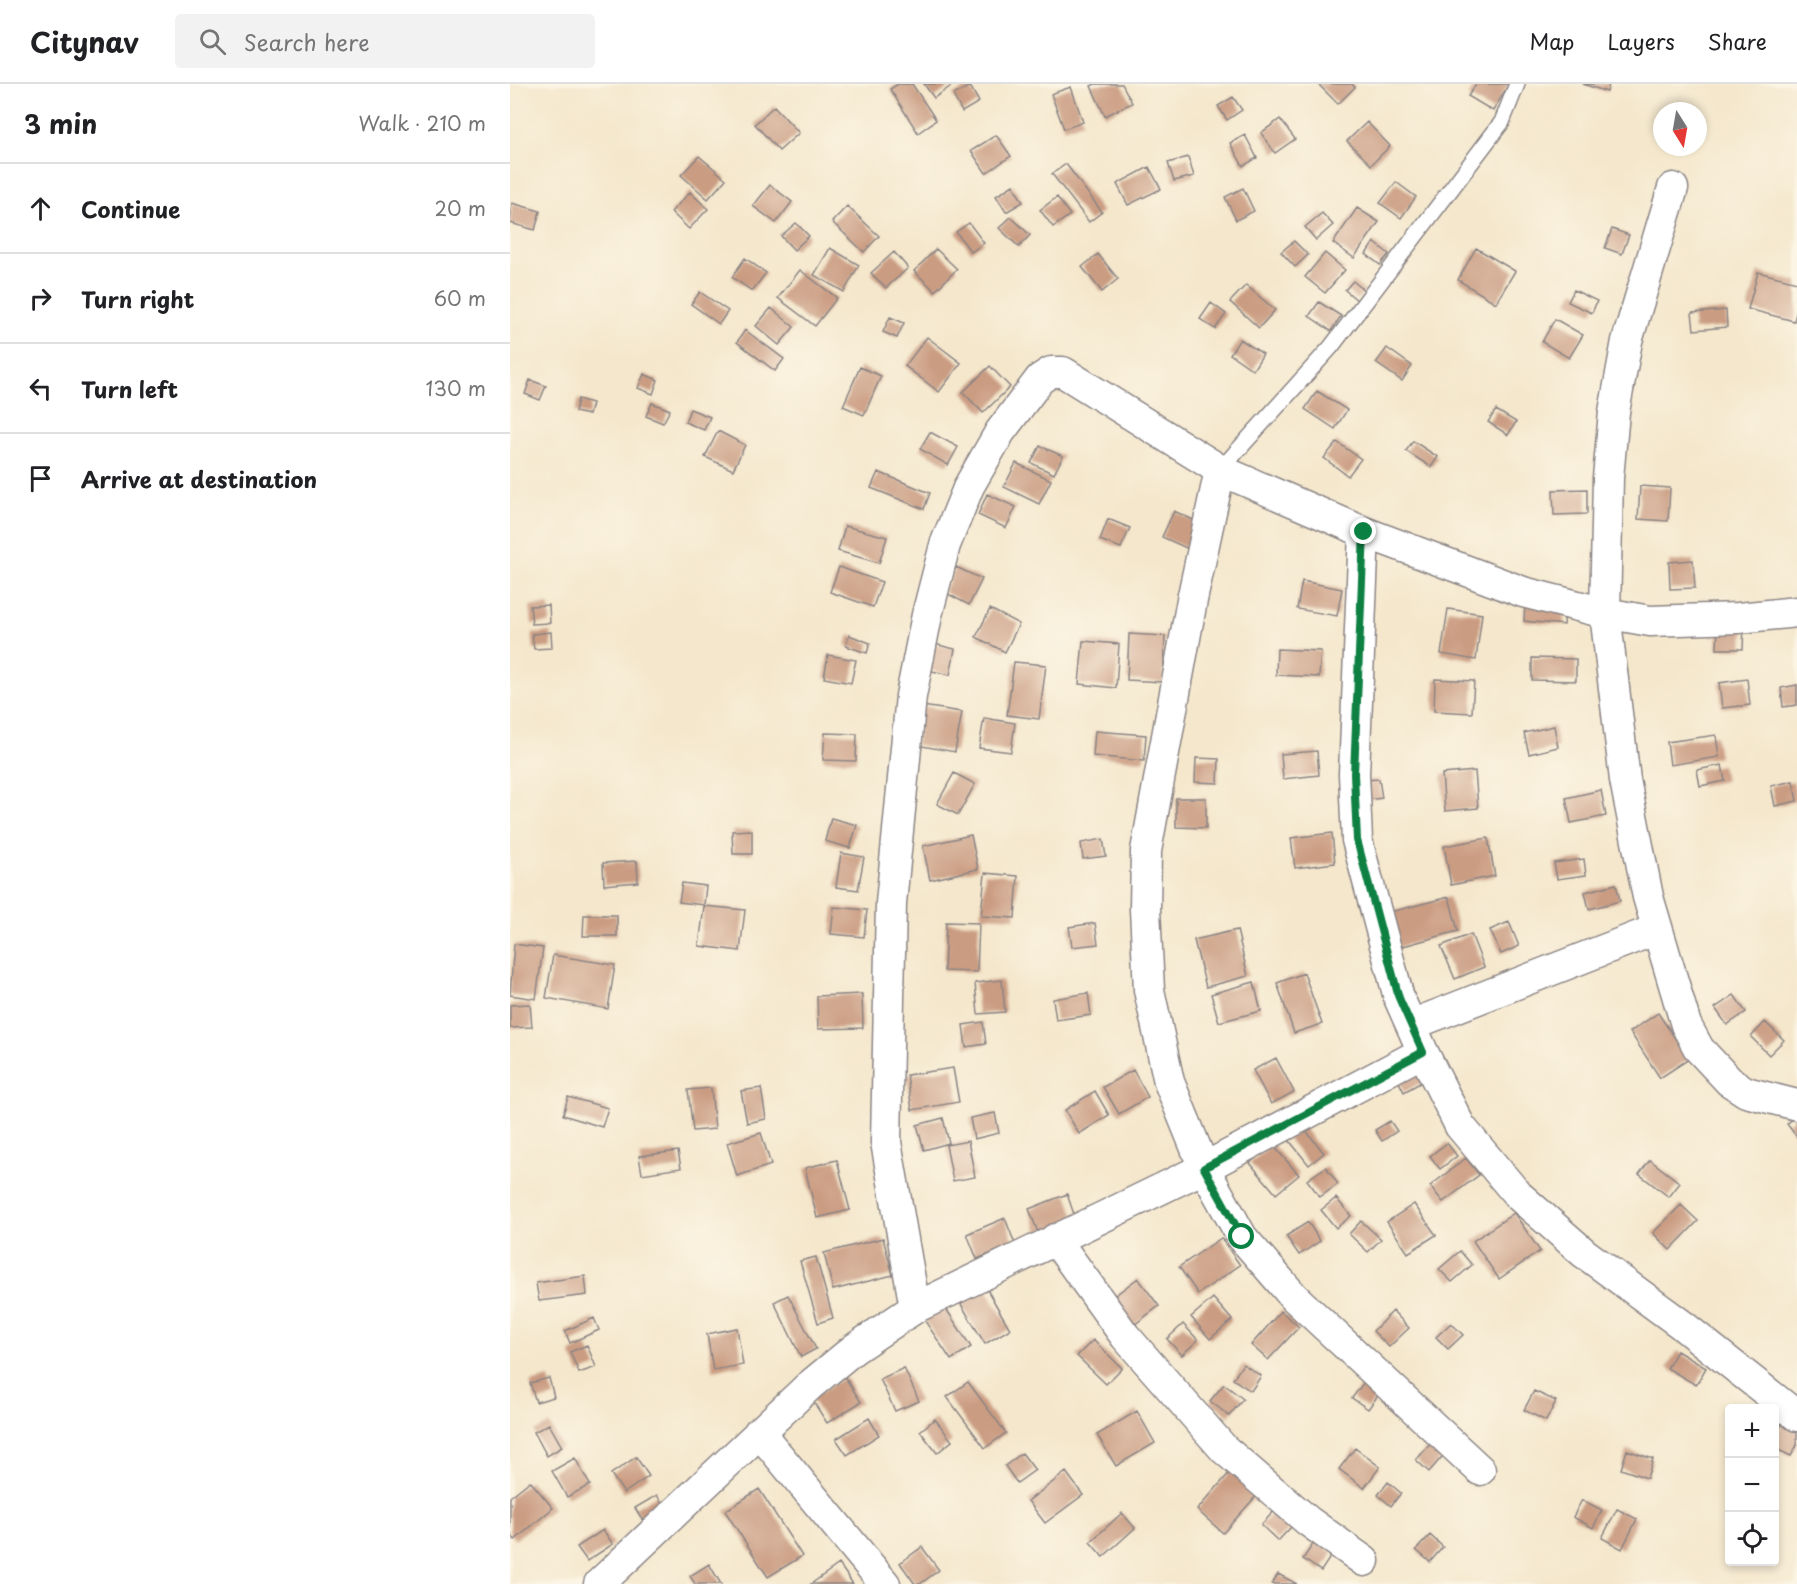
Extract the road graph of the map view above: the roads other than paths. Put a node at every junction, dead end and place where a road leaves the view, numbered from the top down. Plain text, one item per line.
1 (1517, 84) edge
2 (1673, 188) dead end
3 (1220, 470) junction
4 (1364, 532) junction
5 (1797, 612) edge
6 (1605, 613) junction
7 (1657, 929) junction
8 (1411, 1025) junction
9 (1423, 1052) junction
10 (1797, 1105) edge
11 (1204, 1168) junction
12 (1055, 1239) junction
13 (915, 1308) junction
14 (1797, 1416) edge
15 (759, 1432) junction
16 (1480, 1470) dead end
17 (1364, 1561) dead end
18 (599, 1584) edge
19 (885, 1584) edge

1 - 3 lane
2 - 6 street
3 - 4 street
3 - 11 street
3 - 13 street
4 - 6 street
4 - 8 street
5 - 6 street
6 - 7 street
7 - 8 street
7 - 10 street
8 - 9 street
9 - 11 street
9 - 14 street
11 - 12 street
11 - 16 street
12 - 13 street
12 - 17 street
13 - 15 street
15 - 18 street
15 - 19 street

